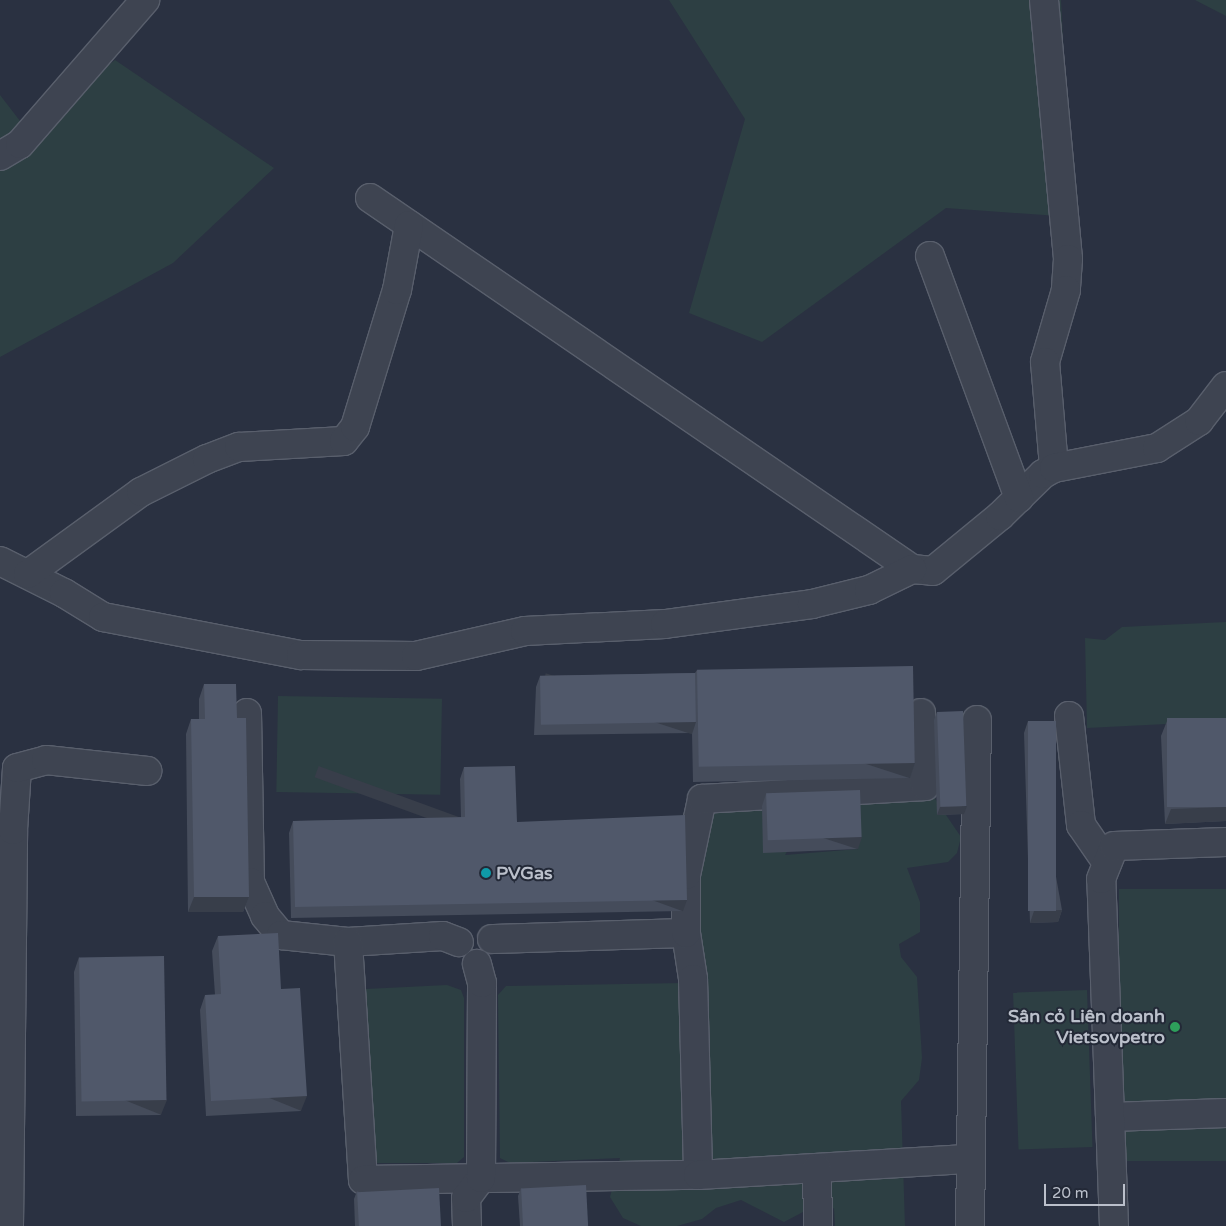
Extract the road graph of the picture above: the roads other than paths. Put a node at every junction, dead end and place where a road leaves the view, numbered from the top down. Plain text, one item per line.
1 (145, 0) edge
2 (1044, 0) edge
3 (0, 156) edge
4 (370, 198) dead end
5 (409, 225) junction
6 (930, 256) dead end
7 (1226, 386) edge
8 (1054, 468) junction
9 (1019, 498) junction
10 (0, 561) edge
11 (912, 569) junction
12 (28, 574) junction
13 (0, 576) edge
14 (247, 713) dead end
15 (921, 713) dead end
16 (1069, 716) dead end
17 (977, 720) dead end
18 (147, 771) dead end
19 (1226, 842) edge
20 (1107, 863) junction
21 (686, 933) junction
22 (492, 940) junction
23 (348, 942) junction
24 (459, 942) junction
25 (477, 964) junction
26 (1226, 1113) edge
27 (1110, 1117) junction
28 (971, 1159) junction
29 (817, 1168) junction
30 (698, 1175) junction
31 (481, 1178) junction
32 (9, 1226) edge
33 (467, 1226) edge
34 (818, 1226) edge
35 (970, 1226) edge
36 (1114, 1226) edge

1 - 3 street
2 - 8 street
4 - 5 street
5 - 11 street
5 - 12 street
6 - 9 street
7 - 8 street
8 - 9 street
9 - 11 street
10 - 12 street
11 - 12 street
12 - 13 street
14 - 23 street
15 - 21 street
16 - 20 street
17 - 28 street
18 - 32 street
19 - 20 street
20 - 27 street
21 - 22 street
21 - 30 street
22 - 24 street
22 - 25 street
23 - 24 street
23 - 31 street
24 - 25 street
25 - 31 street
26 - 27 street
27 - 36 street
28 - 29 street
28 - 35 street
29 - 30 street
29 - 34 street
30 - 31 street
31 - 33 street

